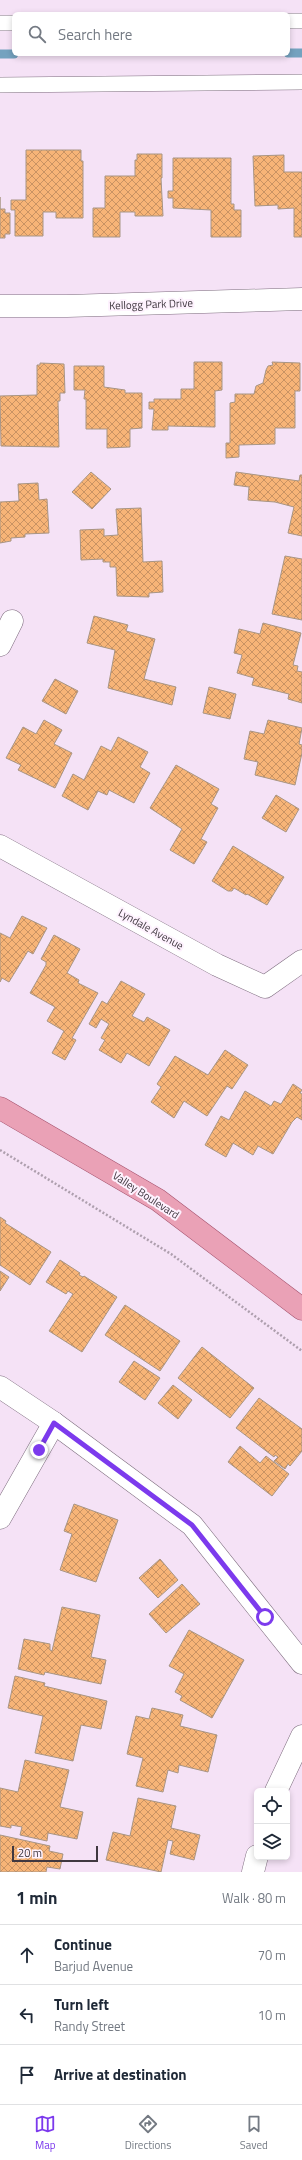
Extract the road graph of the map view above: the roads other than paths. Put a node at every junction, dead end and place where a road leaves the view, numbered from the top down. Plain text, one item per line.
1 (290, 21) edge
2 (302, 21) edge
3 (0, 23) edge
4 (12, 23) edge
5 (302, 82) edge
6 (0, 85) edge
7 (302, 299) edge
8 (0, 306) edge
9 (12, 621) dead end
10 (0, 645) edge
11 (0, 846) edge
12 (302, 961) edge
13 (0, 1108) edge
14 (302, 1309) edge
15 (0, 1387) edge
16 (54, 1423) junction
17 (0, 1518) edge
18 (302, 1663) edge
19 (302, 1736) edge
20 (277, 1788) edge
21 (256, 1860) edge
22 (253, 1872) edge

1 - 2 lane
3 - 4 lane
5 - 6 lane
7 - 8 street, Kellogg Park Drive
9 - 10 street
11 - 12 street, Lyndale Avenue
13 - 14 main road, Valley Boulevard
15 - 16 street
16 - 17 street
16 - 18 street
19 - 20 street
21 - 22 street

